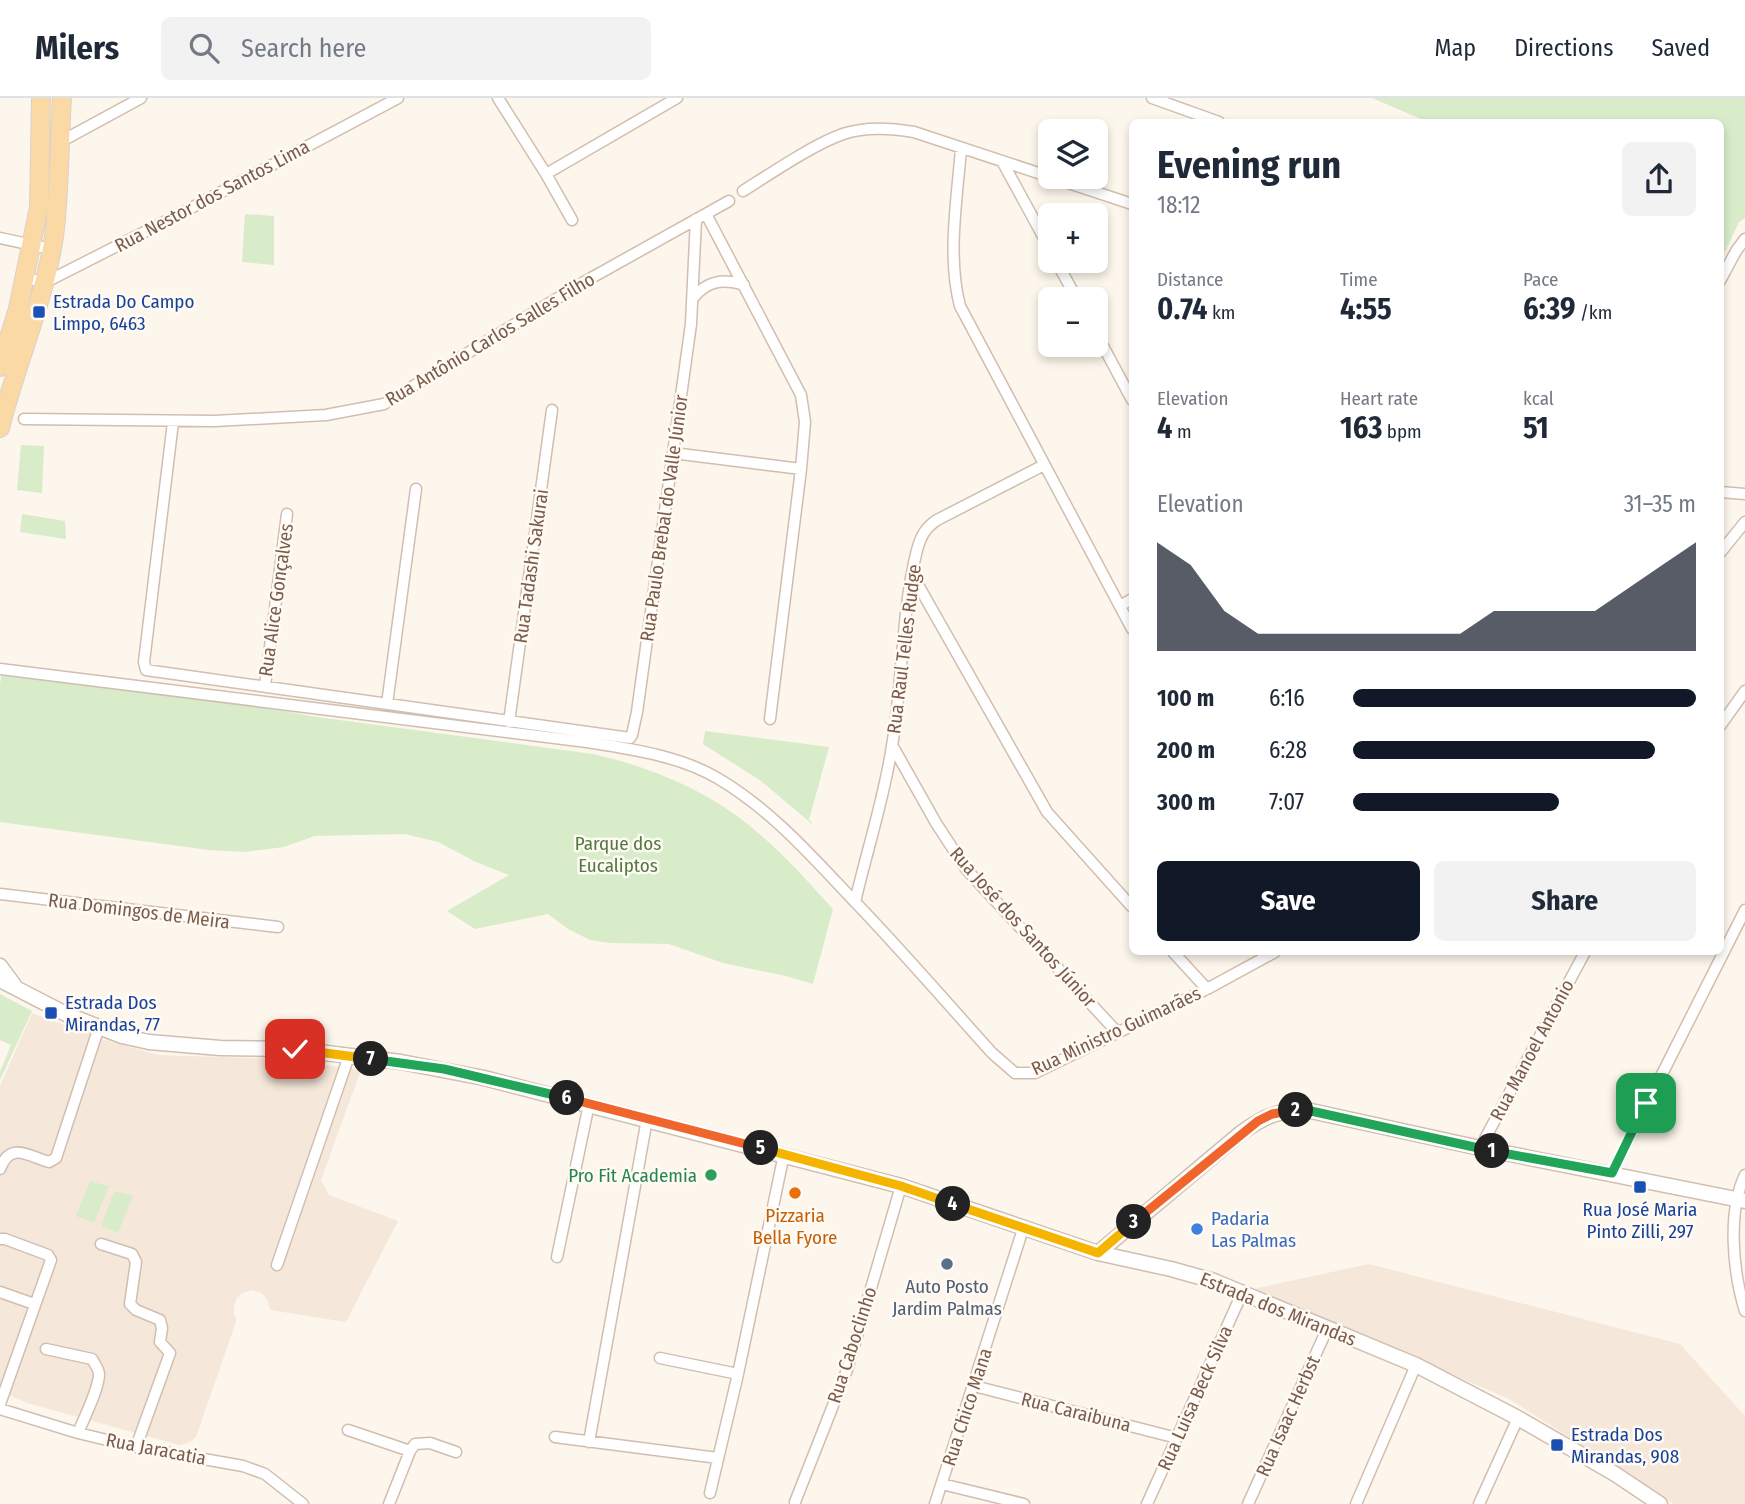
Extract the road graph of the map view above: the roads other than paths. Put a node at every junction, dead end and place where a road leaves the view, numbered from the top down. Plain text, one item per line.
1 (41, 98) edge
2 (141, 98) edge
3 (398, 98) edge
4 (499, 98) edge
5 (677, 98) edge
6 (1152, 98) edge
7 (64, 103) edge
8 (1210, 119) edge
9 (60, 142) junction
10 (961, 149) junction
11 (1003, 163) junction
12 (546, 174) junction
13 (743, 191) dead end
14 (729, 201) dead end
15 (1129, 203) edge
16 (701, 216) junction
17 (572, 220) dead end
18 (1038, 227) edge
19 (0, 238) edge
20 (1745, 240) edge
21 (32, 246) junction
22 (51, 250) junction
23 (1724, 274) edge
24 (24, 277) junction
25 (44, 283) junction
26 (744, 285) junction
27 (693, 298) junction
28 (1108, 355) edge
29 (0, 367) edge
30 (1129, 394) edge
31 (552, 410) dead end
32 (24, 419) dead end
33 (173, 422) junction
34 (0, 428) edge
35 (673, 453) junction
36 (1044, 465) junction
37 (801, 469) junction
38 (416, 489) dead end
39 (1724, 492) edge
40 (1745, 494) edge
41 (288, 514) dead end
42 (1745, 522) edge
43 (1724, 549) edge
44 (913, 576) junction
45 (1129, 601) edge
46 (1120, 606) junction
47 (1129, 623) edge
48 (0, 669) edge
49 (265, 686) junction
50 (1745, 691) edge
51 (387, 704) junction
52 (770, 719) dead end
53 (1724, 720) edge
54 (509, 722) junction
55 (892, 746) junction
56 (0, 894) edge
57 (855, 902) junction
58 (1129, 904) edge
59 (1745, 910) edge
60 (278, 927) dead end
61 (1724, 952) edge
62 (1176, 955) edge
63 (1269, 955) edge
64 (1583, 955) edge
65 (1722, 955) edge
66 (0, 966) edge
67 (0, 979) edge
68 (15, 986) junction
69 (1207, 989) junction
70 (99, 1027) junction
71 (1117, 1032) junction
72 (349, 1056) junction
73 (589, 1104) junction
74 (647, 1119) junction
75 (1480, 1148) junction
76 (784, 1153) junction
77 (0, 1169) edge
78 (1612, 1173) junction
79 (1745, 1175) edge
80 (901, 1186) junction
81 (1741, 1200) edge
82 (1023, 1229) junction
83 (0, 1239) edge
84 (101, 1244) dead end
85 (1098, 1253) junction
86 (557, 1258) dead end
87 (277, 1265) dead end
88 (1243, 1291) junction
89 (0, 1292) edge
90 (34, 1304) junction
91 (1745, 1311) edge
92 (1328, 1327) junction
93 (46, 1349) dead end
94 (660, 1357) dead end
95 (1416, 1365) junction
96 (738, 1374) junction
97 (974, 1385) junction
98 (0, 1406) edge
99 (1518, 1418) junction
100 (348, 1430) dead end
101 (78, 1433) junction
102 (555, 1437) dead end
103 (1177, 1438) junction
104 (589, 1442) junction
105 (136, 1447) junction
106 (410, 1451) junction
107 (456, 1452) dead end
108 (718, 1458) junction
109 (942, 1484) junction
110 (710, 1493) dead end
111 (795, 1502) dead end
112 (303, 1504) edge
113 (389, 1504) edge
114 (935, 1504) edge
115 (1024, 1504) edge
116 (1147, 1504) edge
117 (1248, 1504) edge
118 (1356, 1504) edge
119 (1479, 1504) edge
120 (1660, 1504) edge

1 - 21 main road
2 - 9 street
3 - 25 street, Rua Nestor dos Santos Lima
4 - 12 street
5 - 12 street
6 - 8 street
7 - 9 main road
9 - 22 main road
10 - 11 street
10 - 13 street
10 - 36 street
11 - 15 street
11 - 18 street
12 - 17 street
14 - 16 street, Rua Antônio Carlos Salles Filho
16 - 26 street
16 - 27 street, Rua Paulo Brebal do Valle Júnior
16 - 33 street, Rua Antônio Carlos Salles Filho
19 - 21 street
20 - 23 street
21 - 22 street
21 - 24 main road
22 - 25 main road
24 - 25 street
24 - 29 main road
25 - 34 main road
26 - 27 street
26 - 37 street
27 - 35 street, Rua Paulo Brebal do Valle Júnior
28 - 30 street
31 - 54 street, Rua Tadashi Sakurai
32 - 33 street, Rua Antônio Carlos Salles Filho
33 - 49 street
35 - 37 street
35 - 54 street, Rua Paulo Brebal do Valle Júnior
36 - 44 street, Rua Raul Telles Rudge
36 - 46 street
37 - 52 street
38 - 51 street
39 - 40 street
41 - 49 street, Rua Alice Gonçalves
42 - 43 street
44 - 55 street, Rua Raul Telles Rudge
44 - 58 street
45 - 46 street
46 - 47 street
48 - 57 street, Rua Ministro Guimarães
49 - 51 street
50 - 53 street
51 - 54 street
55 - 57 street, Rua Raul Telles Rudge
55 - 71 street, Rua José dos Santos Júnior
56 - 60 street, Rua Domingos de Meira
57 - 71 street, Rua Ministro Guimarães
59 - 61 street
62 - 69 street
63 - 69 street, Rua Ministro Guimarães
64 - 75 street, Rua Manoel Antonio
65 - 78 street
66 - 68 street, Estrada dos Mirandas
67 - 68 street, Estrada dos Mirandas
68 - 70 street, Estrada dos Mirandas
69 - 71 street, Rua Ministro Guimarães
70 - 72 street, Estrada dos Mirandas
70 - 77 street
72 - 73 street, Estrada dos Mirandas
72 - 87 street
73 - 74 street, Estrada dos Mirandas
73 - 86 street
74 - 76 street, Estrada dos Mirandas
74 - 104 street
75 - 78 street
75 - 85 street
76 - 80 street, Estrada dos Mirandas
76 - 96 street
78 - 81 street
79 - 81 street
80 - 82 street, Estrada dos Mirandas
80 - 111 street, Rua Caboclinho
81 - 91 street
82 - 85 street, Estrada dos Mirandas
82 - 97 street, Rua Chico Mana
83 - 90 street
84 - 105 street
85 - 88 street, Estrada dos Mirandas
88 - 92 street, Estrada dos Mirandas
88 - 103 street, Rua Luisa Beck Silva
89 - 90 street
90 - 98 street
92 - 95 street, Estrada dos Mirandas
92 - 117 street, Rua Isaac Herbst
93 - 101 street
94 - 96 street
95 - 99 street, Estrada dos Mirandas
95 - 118 street
96 - 108 street
97 - 103 street, Rua Caraibuna
97 - 109 street, Rua Chico Mana
98 - 101 street, Rua Jaracatia
99 - 119 street
99 - 120 street, Estrada dos Mirandas
100 - 106 street
101 - 105 street, Rua Jaracatia
102 - 104 street
103 - 116 street, Rua Luisa Beck Silva
104 - 108 street
105 - 112 street, Rua Jaracatia
106 - 107 street
106 - 113 street
108 - 110 street
109 - 114 street, Rua Chico Mana
109 - 115 street

